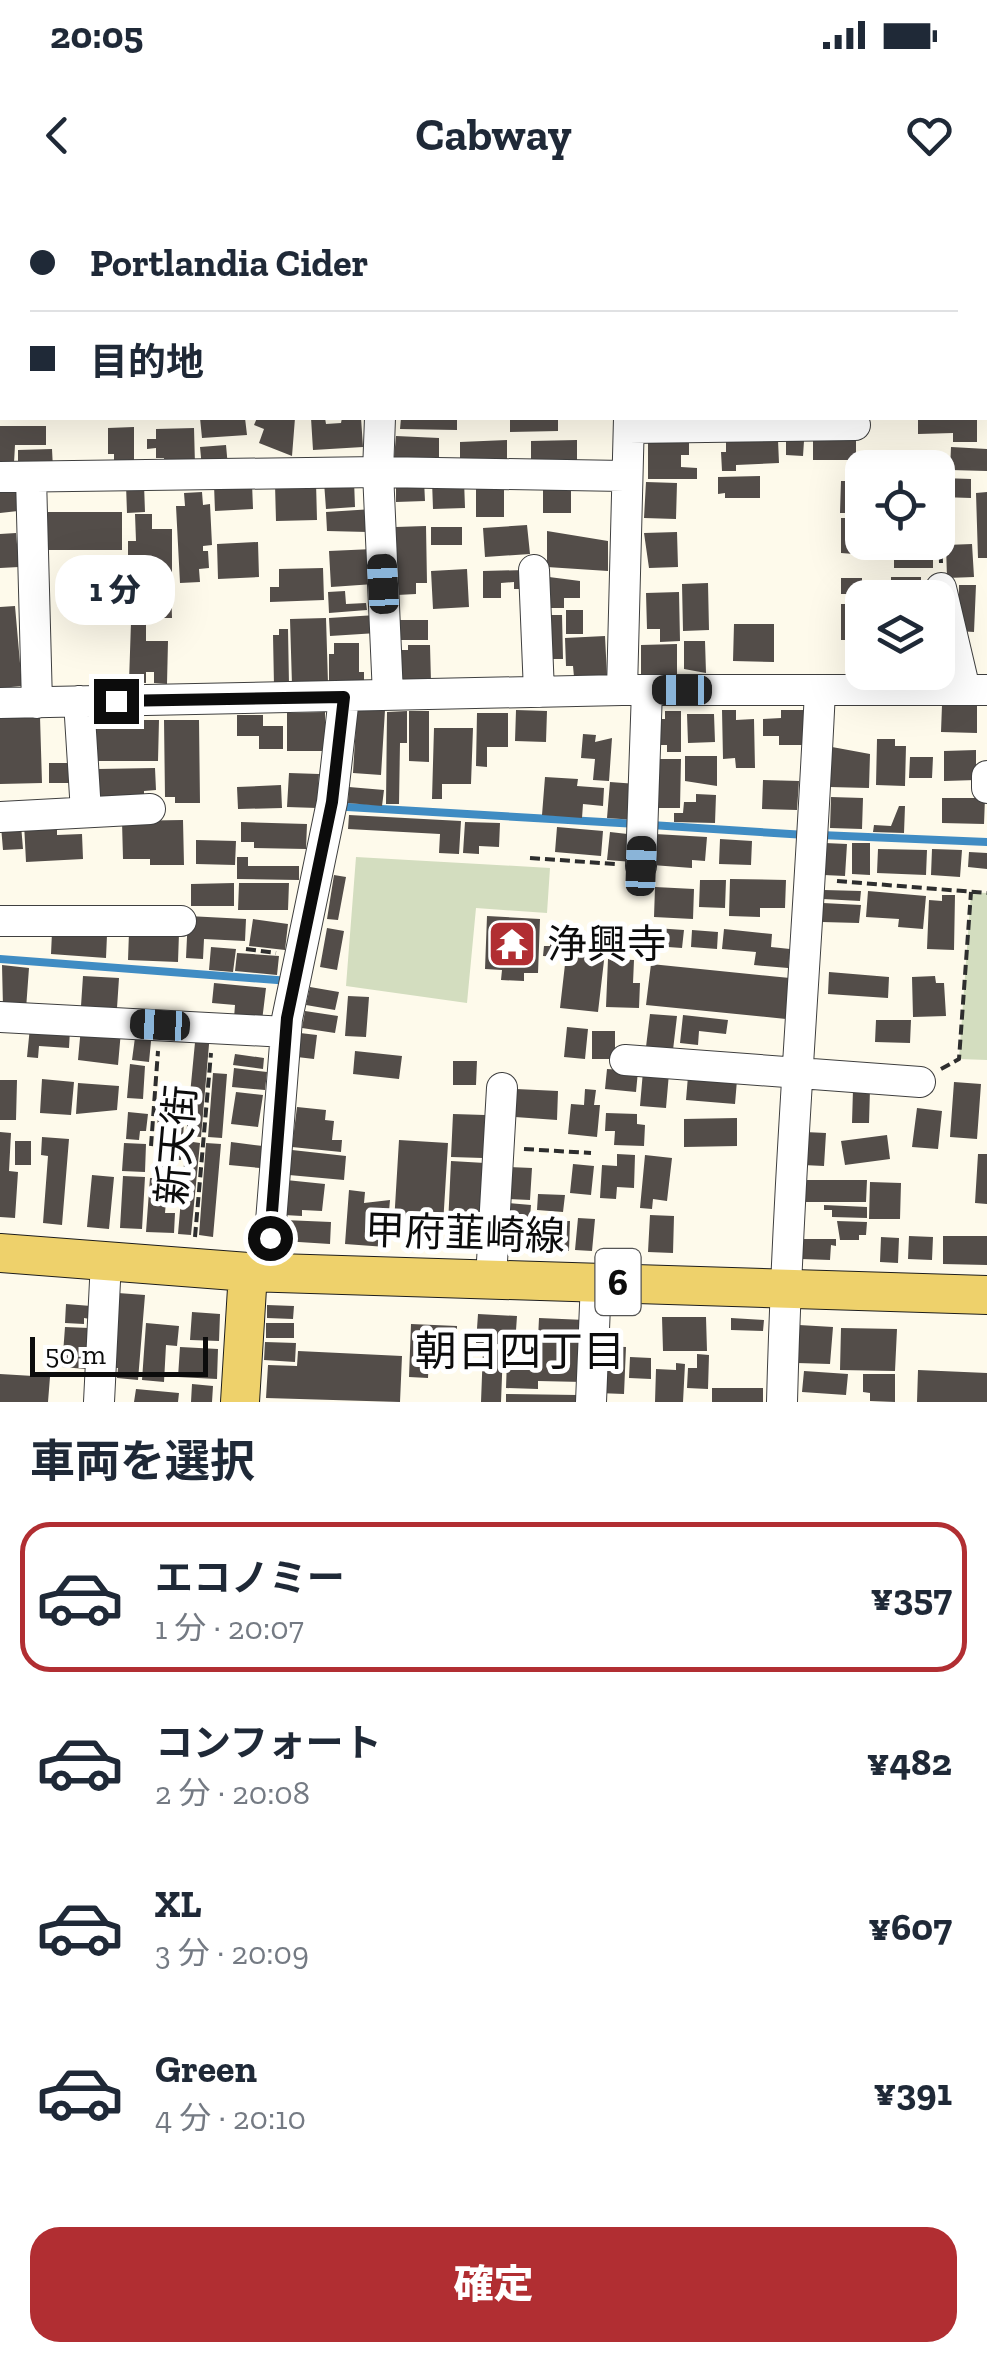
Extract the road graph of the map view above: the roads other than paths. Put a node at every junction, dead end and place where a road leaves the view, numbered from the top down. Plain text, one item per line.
1 (380, 420) edge
2 (629, 423) edge
3 (855, 425) dead end
4 (378, 472) junction
5 (624, 476) junction
6 (0, 477) edge
7 (31, 477) junction
8 (534, 570) dead end
9 (955, 629) edge
10 (634, 690) junction
11 (820, 690) junction
12 (976, 690) edge
13 (539, 692) junction
14 (388, 695) junction
15 (344, 697) junction
16 (37, 702) junction
17 (78, 702) junction
18 (0, 704) edge
19 (987, 776) edge
20 (987, 788) edge
21 (150, 809) dead end
22 (86, 812) junction
23 (0, 817) edge
24 (641, 866) road end
25 (0, 921) edge
26 (181, 922) dead end
27 (0, 1017) edge
28 (286, 1032) junction
29 (626, 1060) dead end
30 (795, 1074) junction
31 (920, 1082) road end
32 (502, 1088) dead end
33 (0, 1253) edge
34 (106, 1261) junction
35 (258, 1272) junction
36 (491, 1279) junction
37 (596, 1282) junction
38 (785, 1286) junction
39 (987, 1294) edge
40 (98, 1402) edge
41 (240, 1402) edge
42 (591, 1402) edge
43 (782, 1402) edge

1 - 4 street
2 - 3 street
2 - 5 street
4 - 5 street
4 - 7 street
4 - 14 street
5 - 10 street
6 - 7 street
7 - 16 street
8 - 13 street
9 - 12 street
10 - 11 street
10 - 13 street
10 - 24 street
11 - 12 street
11 - 30 street
13 - 14 street
14 - 15 street
15 - 17 street
15 - 28 street
16 - 17 street
16 - 18 street
17 - 22 street
19 - 20 street
21 - 22 street
22 - 23 street
25 - 26 street
27 - 28 street
28 - 35 street
29 - 30 street
30 - 31 street
30 - 38 street
32 - 36 street
33 - 34 main road, 甲府韮崎線 / 6
34 - 35 main road, 甲府韮崎線 / 6
34 - 40 street
35 - 36 main road, 甲府韮崎線 / 6
35 - 41 main road
36 - 37 main road, 甲府韮崎線 / 6
37 - 38 main road, 甲府韮崎線 / 6
37 - 42 street
38 - 39 main road, 甲府韮崎線 / 6
38 - 43 street

